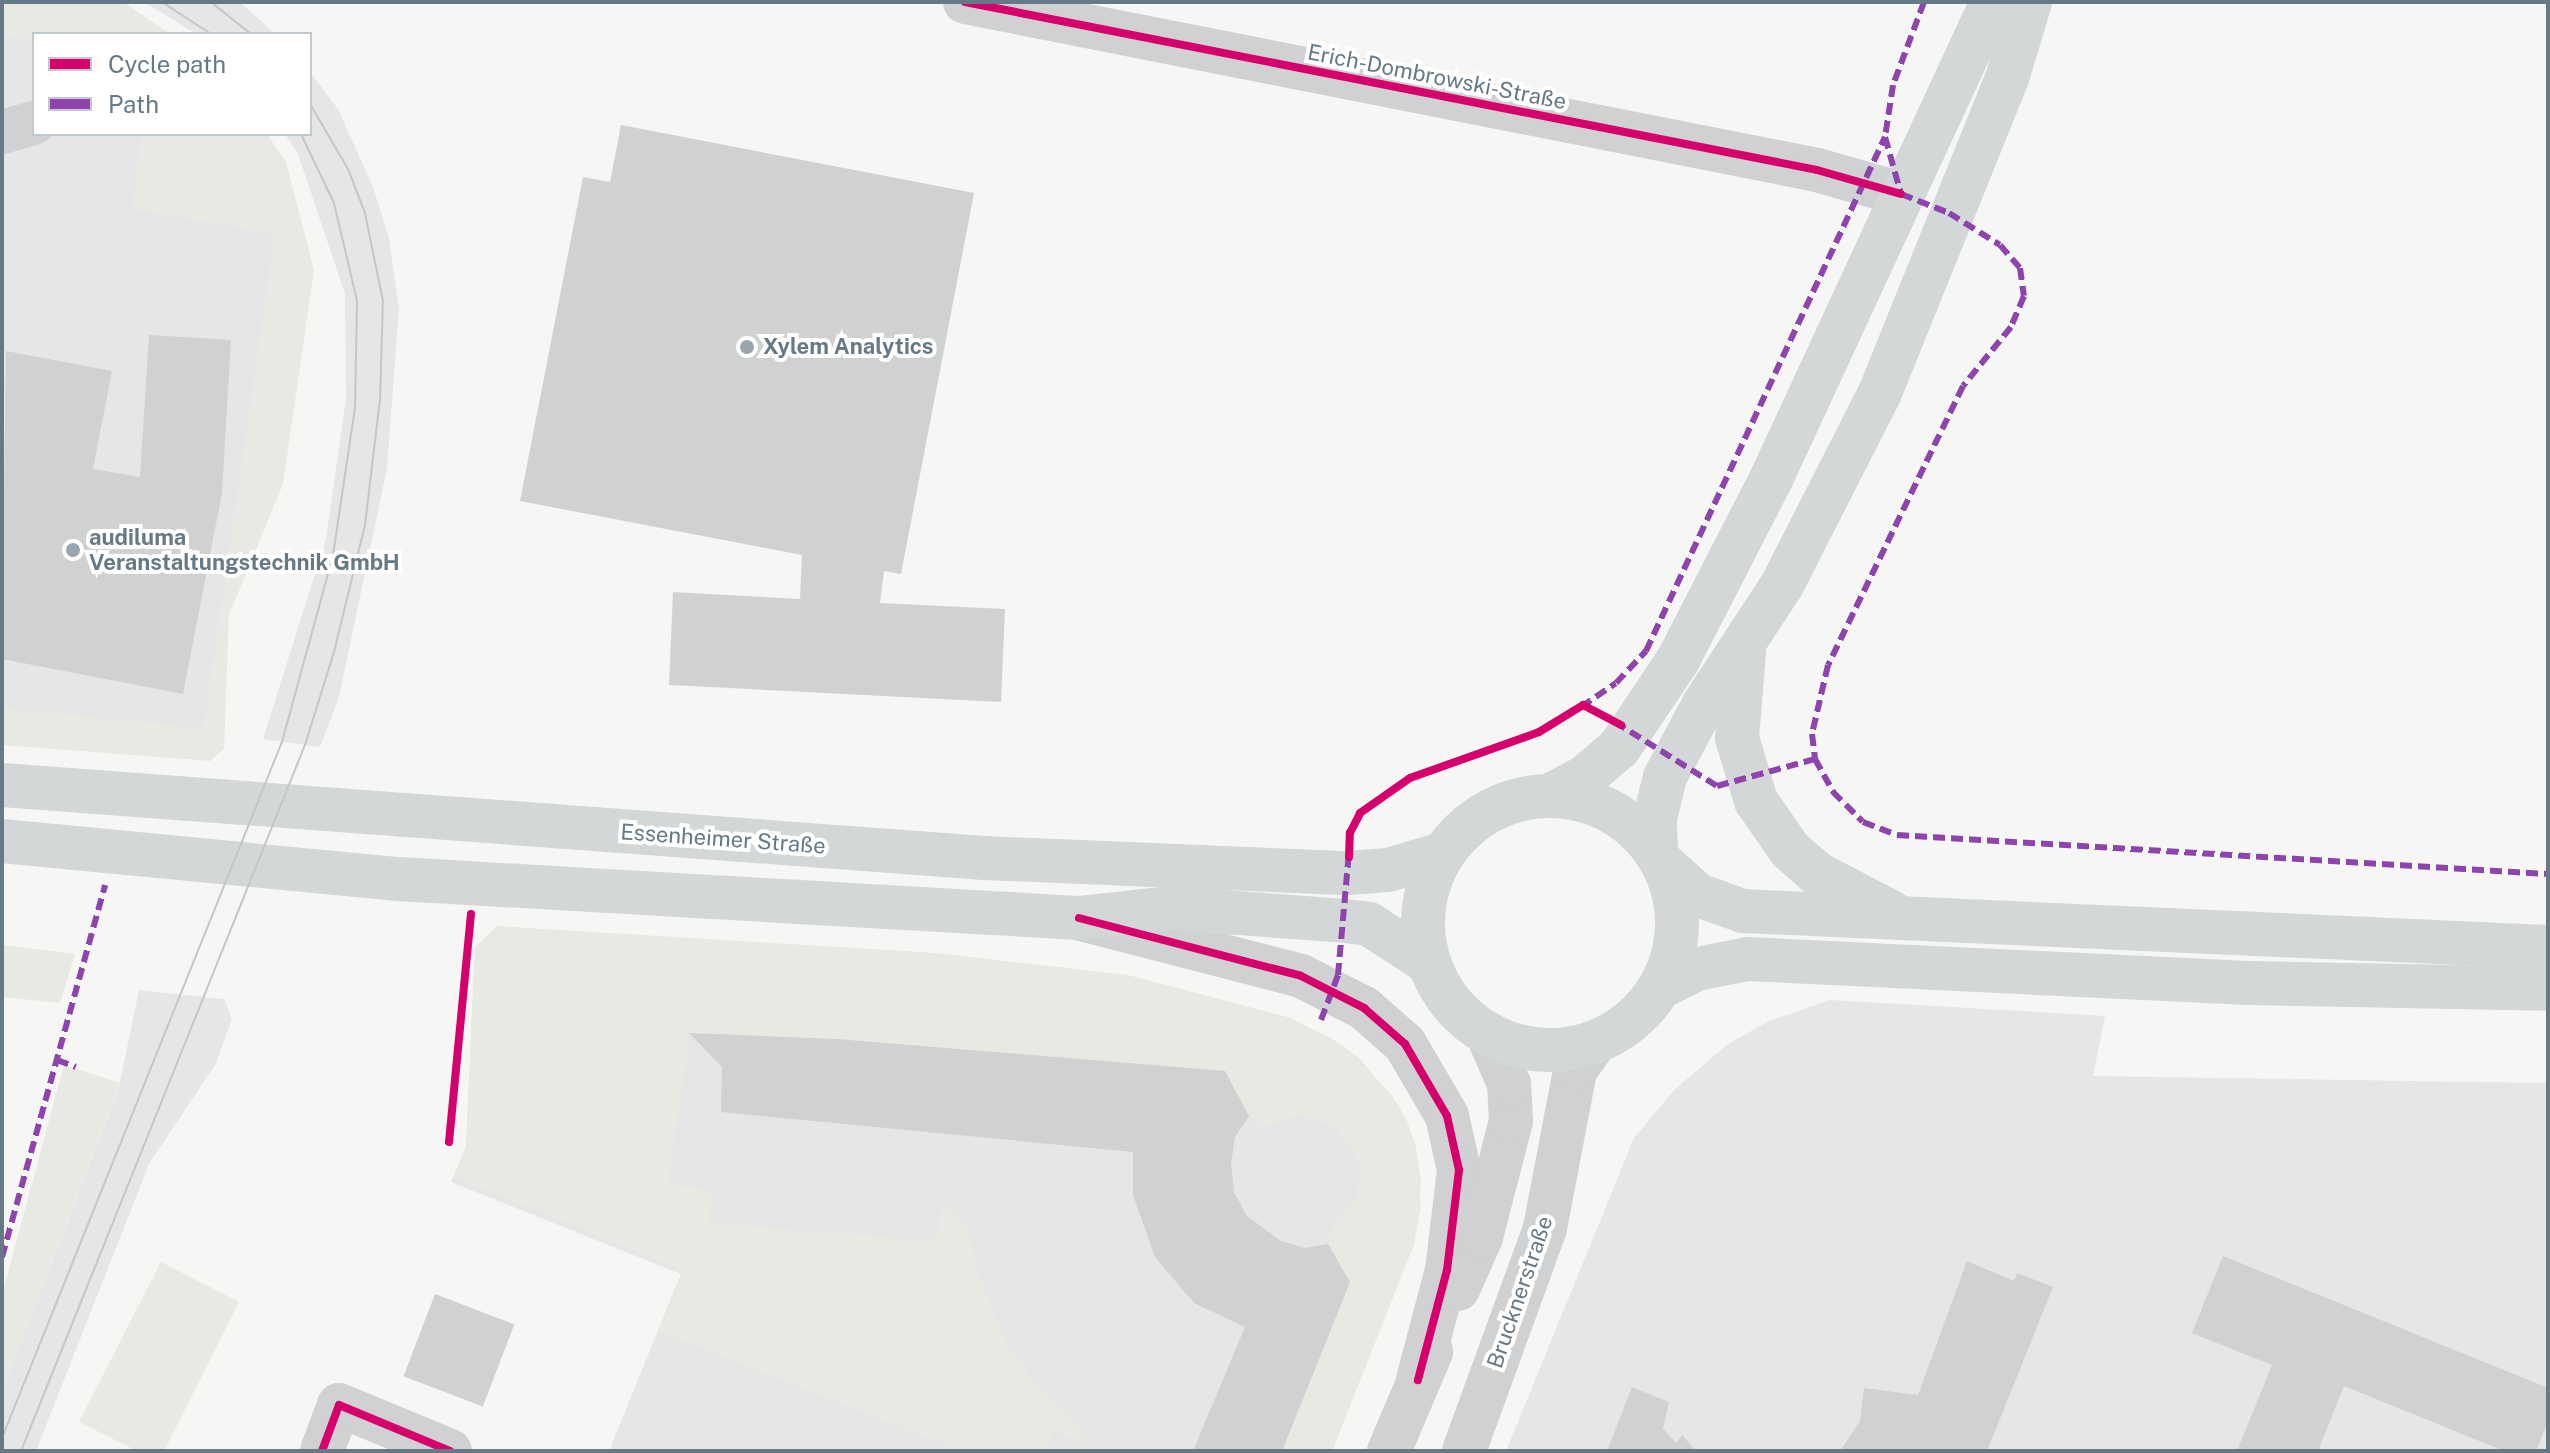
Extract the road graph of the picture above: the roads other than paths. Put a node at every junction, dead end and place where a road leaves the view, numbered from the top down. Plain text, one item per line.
1 (965, 2) edge
2 (1992, 2) edge
3 (2030, 2) edge
4 (32, 124) edge
5 (2, 132) edge
6 (1901, 194) junction
7 (1744, 646) junction
8 (2, 785) edge
9 (1551, 795) junction
10 (2, 841) edge
11 (1442, 854) junction
12 (1659, 858) junction
13 (1079, 918) junction
14 (1914, 922) junction
15 (2548, 947) edge
16 (1429, 963) junction
17 (1659, 988) junction
18 (2548, 989) edge
19 (1487, 1033) junction
20 (1595, 1042) junction
21 (1418, 1380) junction
22 (322, 1451) edge
23 (450, 1451) edge
24 (1389, 1451) edge
25 (1464, 1451) edge

1 - 6 street, Erich-Dombrowski-Straße
2 - 6 main road
3 - 7 main road
4 - 5 street
6 - 9 main road
7 - 12 main road
7 - 14 main road
8 - 11 main road, Essenheimer Straße
9 - 11 main road
9 - 12 main road
10 - 13 main road
11 - 16 main road
12 - 14 main road
12 - 17 main road
13 - 16 main road
13 - 21 street
14 - 15 main road
16 - 19 main road
17 - 18 main road
17 - 20 main road
19 - 20 main road
19 - 21 street
20 - 25 street, Brucknerstraße
21 - 24 street
22 - 23 street

